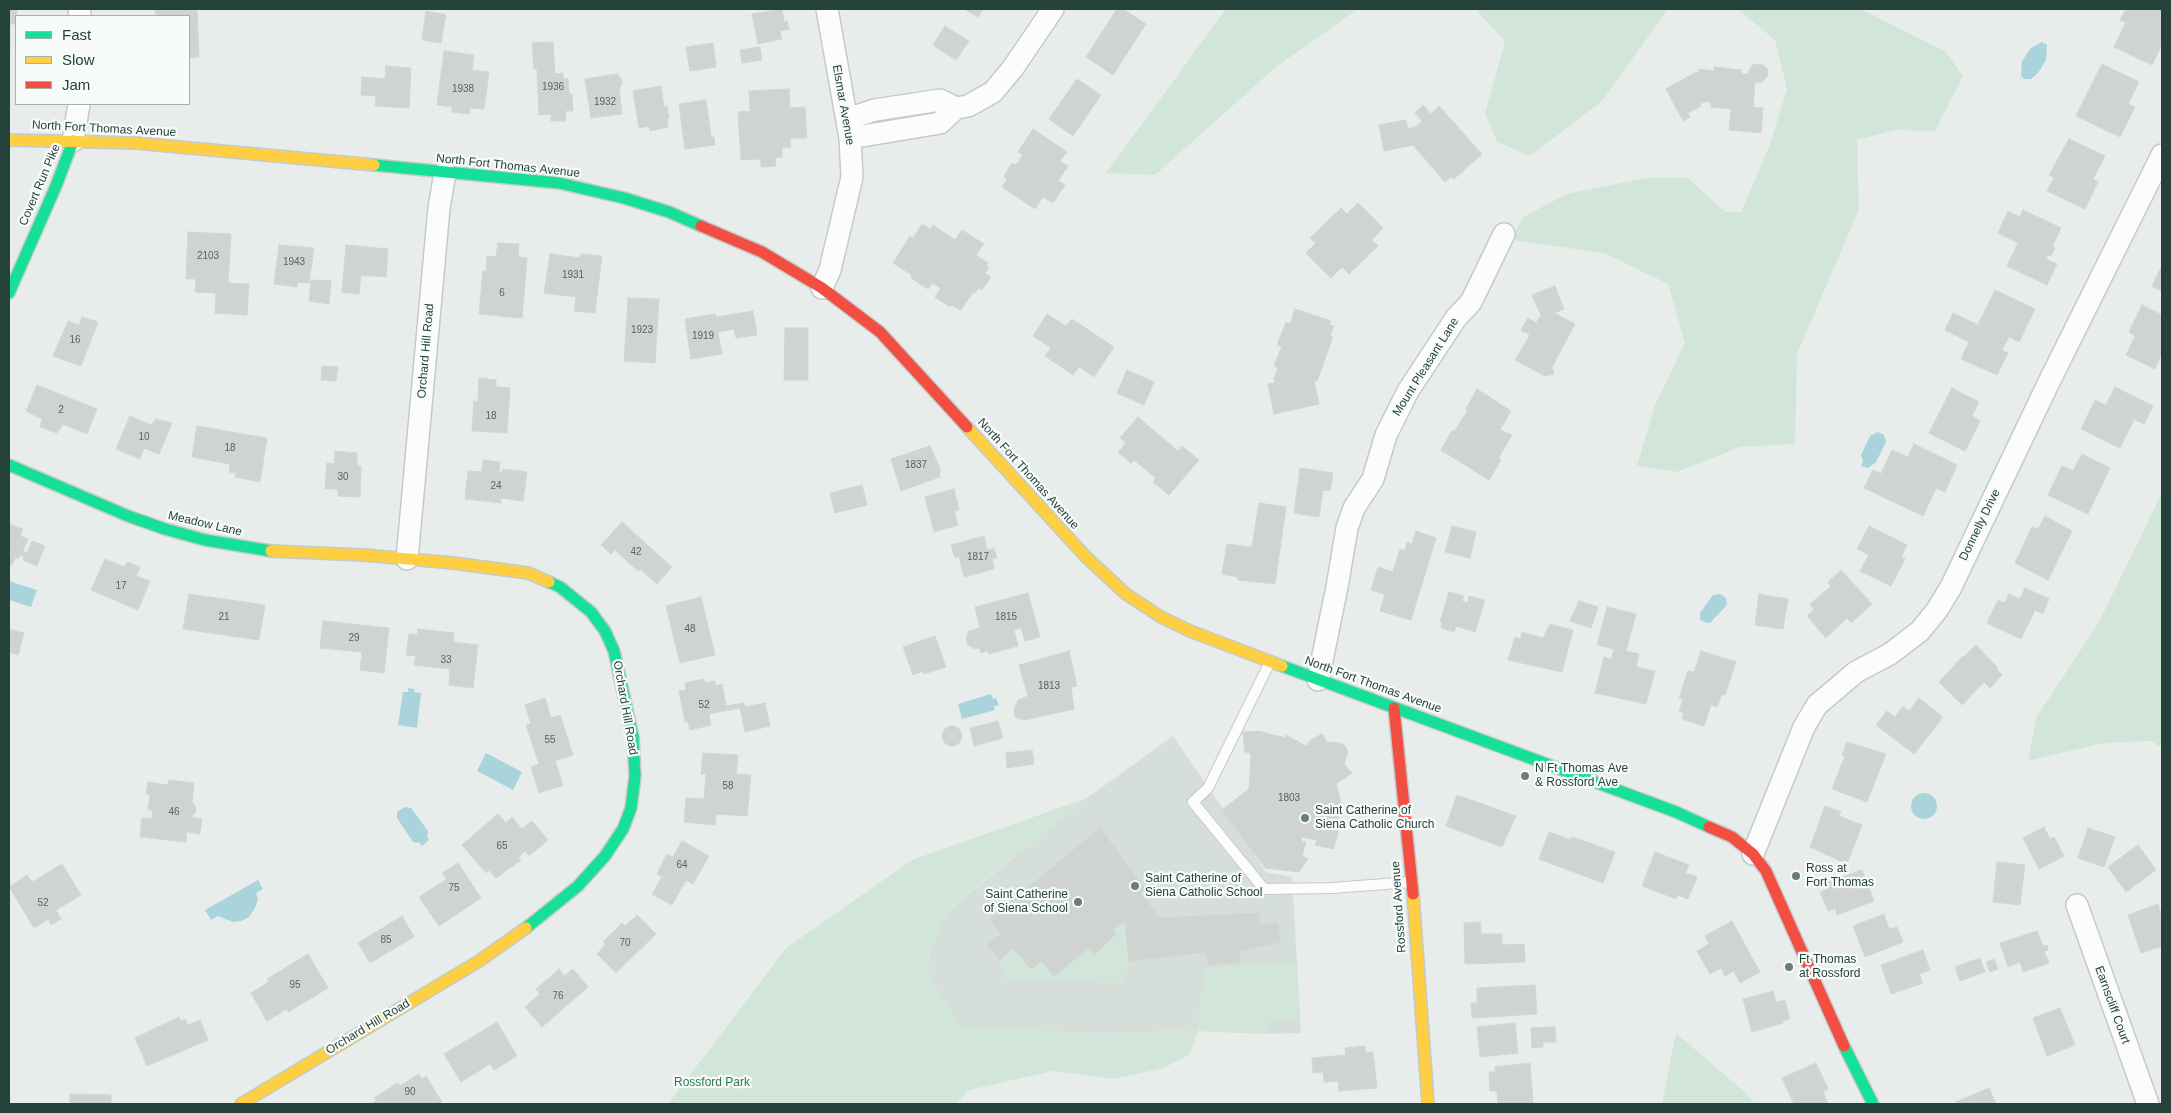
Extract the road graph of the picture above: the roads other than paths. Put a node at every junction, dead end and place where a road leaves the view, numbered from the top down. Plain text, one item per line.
1 (827, 9) edge
2 (1053, 9) edge
3 (79, 105) edge
4 (849, 128) junction
5 (9, 140) edge
6 (73, 141) junction
7 (2162, 155) edge
8 (445, 174) junction
9 (1504, 234) dead end
10 (822, 288) junction
11 (9, 293) edge
12 (9, 465) edge
13 (407, 559) junction
14 (1270, 662) junction
15 (1318, 680) junction
16 (1394, 708) junction
17 (1753, 854) junction
18 (1412, 882) junction
19 (2077, 905) dead end
20 (241, 1104) edge
21 (1428, 1104) edge
22 (1873, 1104) edge
23 (2148, 1104) edge

1 - 4 street, Elsmar Avenue
2 - 4 street
3 - 6 street
4 - 10 street, Elsmar Avenue
5 - 6 street, North Fort Thomas Avenue
6 - 8 street, North Fort Thomas Avenue
6 - 11 street, Covert Run Pike
7 - 17 street, Donnelly Drive
8 - 10 street, North Fort Thomas Avenue
8 - 13 street, Orchard Hill Road
9 - 15 street, Mount Pleasant Lane
10 - 14 street, North Fort Thomas Avenue
12 - 13 street, Meadow Lane
13 - 20 street, Orchard Hill Road
14 - 15 street, North Fort Thomas Avenue
14 - 18 lane
15 - 16 street, North Fort Thomas Avenue
16 - 17 street, North Fort Thomas Avenue
16 - 18 street, Rossford Avenue
17 - 22 street, North Fort Thomas Avenue
18 - 21 street, Rossford Avenue
19 - 23 street, Earnscliff Court

